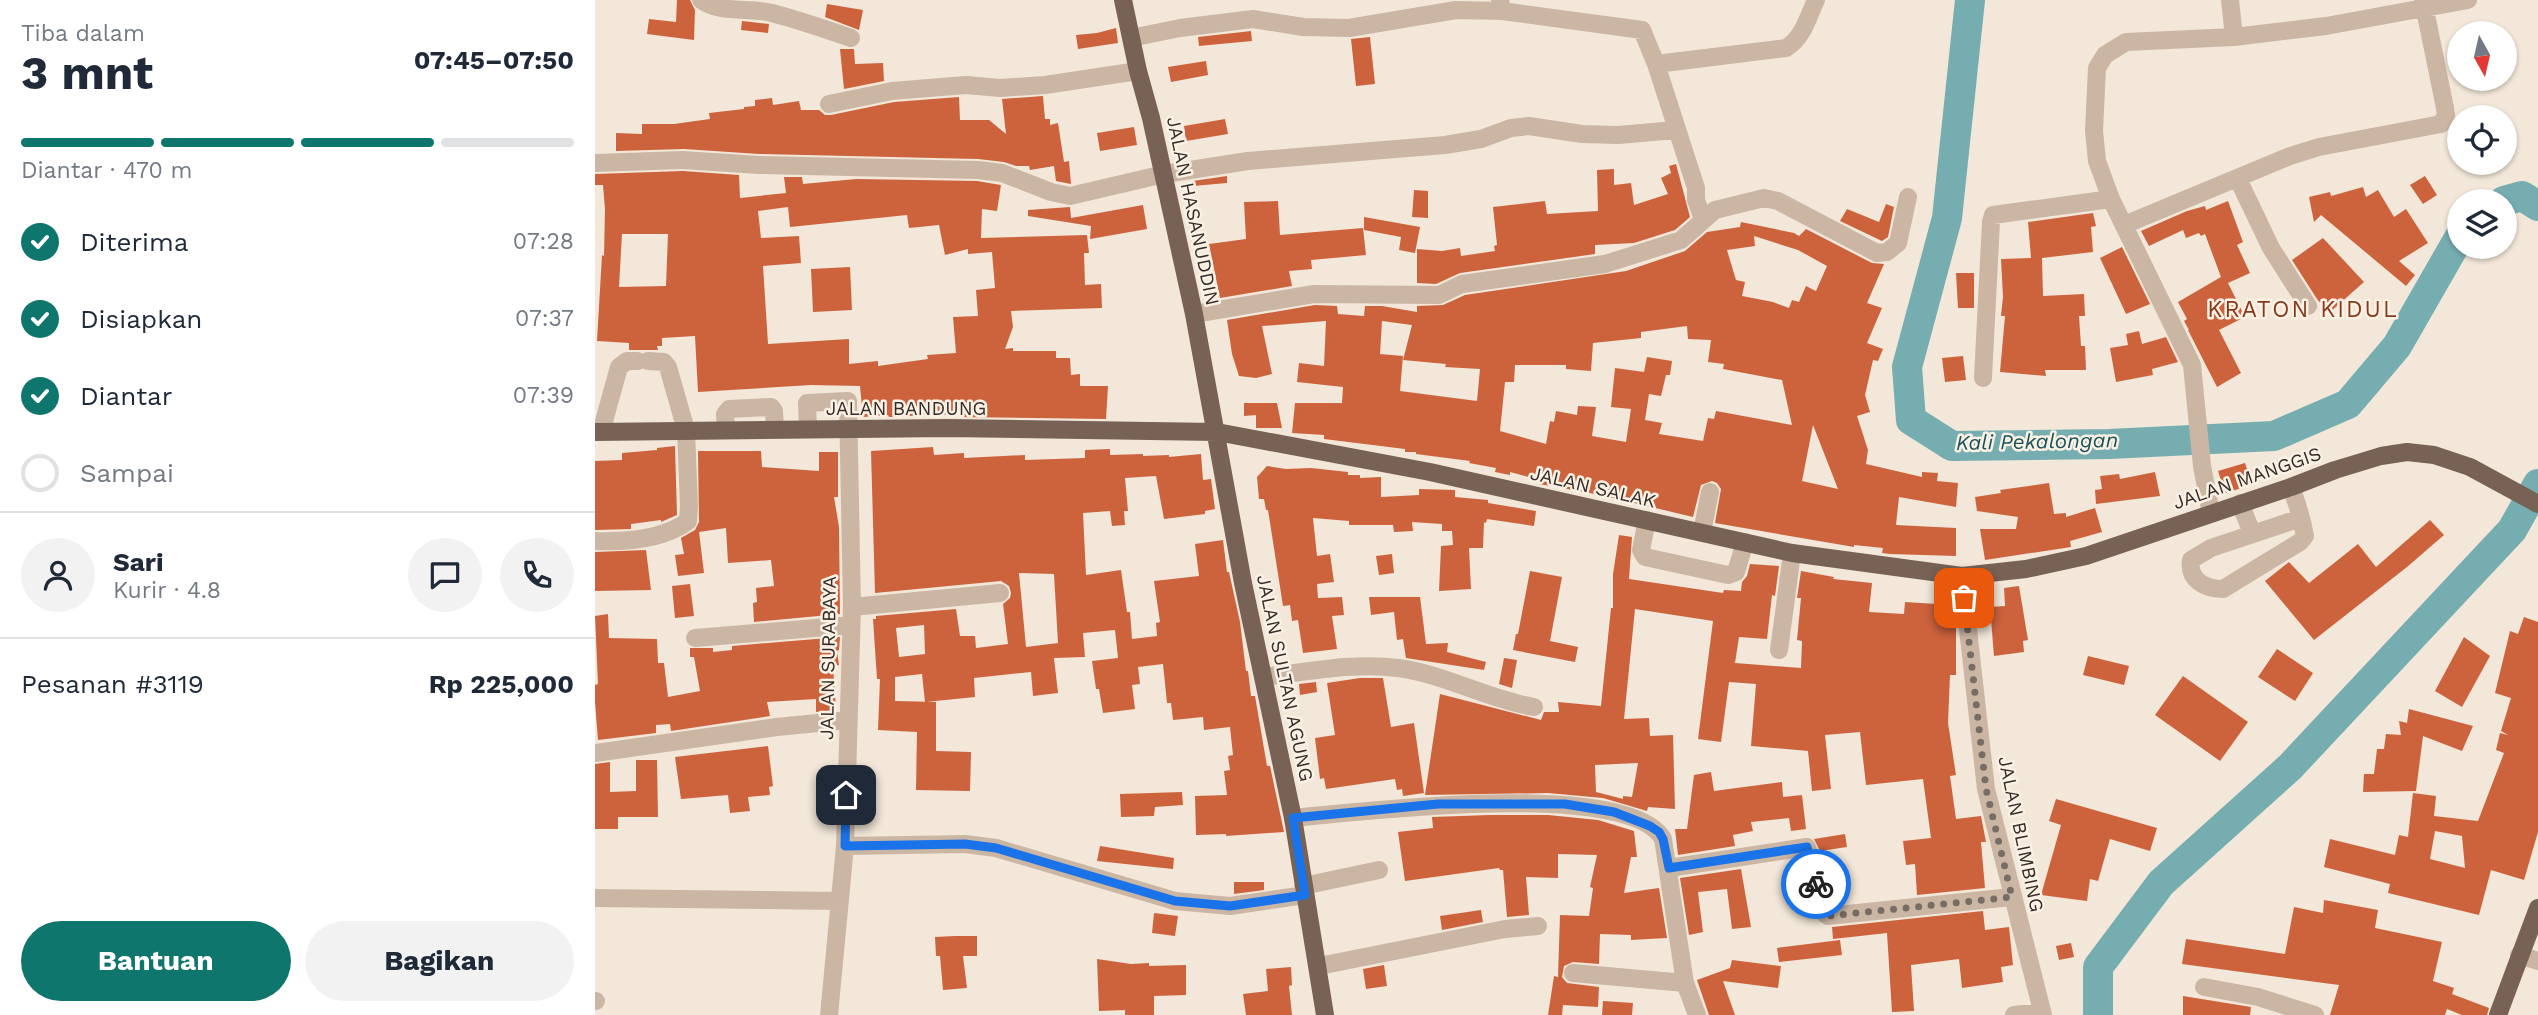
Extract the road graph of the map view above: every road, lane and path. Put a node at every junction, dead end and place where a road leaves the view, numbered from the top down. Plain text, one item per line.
1 (701, 0) edge
2 (1123, 0) edge
3 (1815, 0) edge
4 (2229, 0) edge
5 (2468, 0) edge
6 (2424, 4) edge
7 (1501, 5) edge
8 (2234, 37) junction
9 (851, 38) dead end
10 (1131, 38) junction
11 (1656, 64) junction
12 (1138, 71) junction
13 (829, 104) dead end
14 (1676, 130) junction
15 (595, 163) edge
16 (1164, 174) junction
17 (2238, 179) junction
18 (1909, 197) dead end
19 (2111, 199) junction
20 (1703, 219) junction
21 (2123, 225) junction
22 (2308, 306) dead end
23 (1194, 314) junction
24 (1983, 378) dead end
25 (808, 428) junction
26 (849, 428) junction
27 (686, 430) junction
28 (598, 432) edge
29 (1217, 432) junction
30 (2291, 487) junction
31 (1710, 492) dead end
32 (2240, 503) junction
33 (2538, 504) edge
34 (2211, 513) junction
35 (2301, 518) junction
36 (1647, 520) junction
37 (1702, 532) junction
38 (2252, 533) junction
39 (595, 541) edge
40 (1745, 542) junction
41 (1792, 553) junction
42 (1962, 576) junction
43 (1000, 593) dead end
44 (851, 616) junction
45 (695, 638) dead end
46 (1779, 650) dead end
47 (1263, 677) junction
48 (1534, 707) dead end
49 (848, 720) junction
50 (595, 752) edge
51 (1293, 818) junction
52 (845, 846) junction
53 (1669, 868) junction
54 (1379, 870) dead end
55 (1304, 890) junction
56 (2012, 897) junction
57 (595, 898) edge
58 (840, 901) junction
59 (2538, 908) edge
60 (1538, 926) dead end
61 (2519, 955) junction
62 (2538, 961) edge
63 (1319, 966) junction
64 (1573, 973) dead end
65 (1685, 983) junction
66 (2204, 987) dead end
67 (2042, 1013) edge
68 (829, 1015) edge
69 (1325, 1015) edge
70 (1697, 1015) edge
71 (2014, 1015) edge
72 (2315, 1015) edge
73 (2498, 1015) edge

1 - 9 street
2 - 10 main road, JALAN HASANUDDIN
3 - 11 street
4 - 8 street
5 - 6 street
6 - 8 street
6 - 17 street
7 - 10 street
7 - 11 street
8 - 19 street
10 - 12 main road, JALAN HASANUDDIN
11 - 14 street
12 - 13 street
12 - 16 main road, JALAN HASANUDDIN
14 - 16 street
14 - 20 street
15 - 16 street
16 - 23 main road, JALAN HASANUDDIN
17 - 21 street
17 - 22 street
18 - 20 street
19 - 21 street
19 - 24 street
20 - 23 street
21 - 34 street
23 - 29 main road, JALAN HASANUDDIN
25 - 26 main road, JALAN BANDUNG
25 - 26 street, JALAN SURABAYA
25 - 27 main road, JALAN BANDUNG
26 - 29 main road, JALAN BANDUNG
26 - 44 street, JALAN SURABAYA
27 - 28 main road, JALAN BANDUNG
27 - 28 street
27 - 39 street
29 - 36 main road, JALAN SALAK
29 - 47 main road, JALAN SULTAN AGUNG
30 - 32 main road, JALAN MANGGIS
30 - 33 main road, JALAN MANGGIS
30 - 35 street
31 - 37 street
32 - 34 main road, JALAN MANGGIS
32 - 38 street
34 - 42 main road, JALAN MANGGIS
35 - 38 street
35 - 38 street
36 - 37 main road, JALAN SALAK
36 - 40 street
37 - 40 main road, JALAN SALAK
40 - 41 main road, JALAN SALAK
41 - 42 main road, JALAN SALAK
41 - 46 street
42 - 56 street, JALAN BLIMBING
43 - 44 street
44 - 45 street
44 - 49 street, JALAN SURABAYA
47 - 48 street
47 - 51 main road, JALAN SULTAN AGUNG
49 - 50 street
49 - 52 street, JALAN SURABAYA
51 - 53 street
51 - 55 main road, JALAN SULTAN AGUNG
52 - 55 street
52 - 58 street, JALAN SURABAYA
53 - 56 street
53 - 65 street
54 - 55 street
55 - 63 main road, JALAN SULTAN AGUNG
56 - 67 street, JALAN BLIMBING
57 - 58 street
58 - 68 street, JALAN SURABAYA
59 - 61 main road
60 - 63 street
61 - 62 street
61 - 73 main road
63 - 69 main road, JALAN SULTAN AGUNG
64 - 65 street
65 - 70 street
66 - 72 street
67 - 71 street

